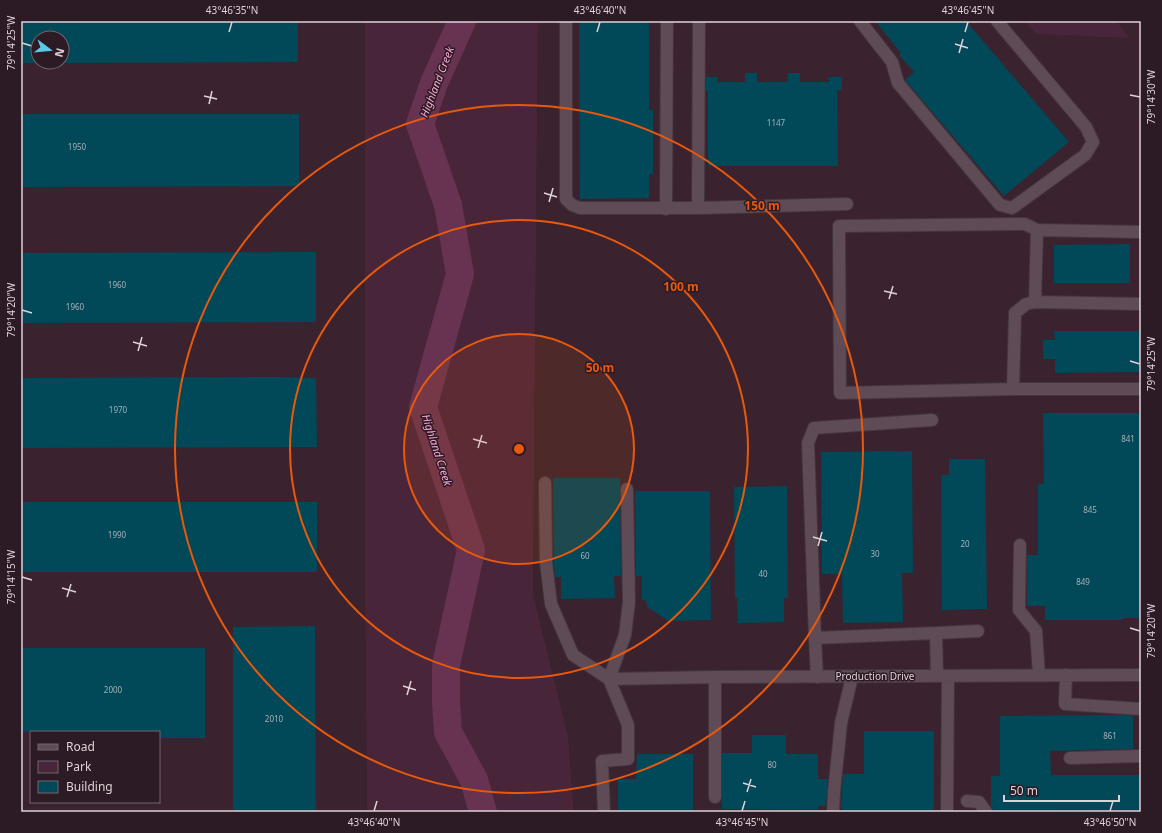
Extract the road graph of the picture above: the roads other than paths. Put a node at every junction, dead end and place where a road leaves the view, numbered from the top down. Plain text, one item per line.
1 (566, 21) edge
2 (667, 21) edge
3 (699, 21) edge
4 (860, 21) edge
5 (997, 21) edge
6 (847, 204) dead end
7 (666, 208) junction
8 (698, 208) junction
9 (1037, 230) junction
10 (1141, 232) edge
11 (1035, 302) junction
12 (1141, 304) edge
13 (1013, 389) junction
14 (1141, 389) edge
15 (932, 420) dead end
16 (545, 483) dead end
17 (627, 489) dead end
18 (1020, 545) dead end
19 (978, 631) dead end
20 (936, 633) junction
21 (815, 638) junction
22 (1039, 675) junction
23 (1066, 675) junction
24 (1141, 675) edge
25 (943, 676) junction
26 (716, 677) junction
27 (817, 677) junction
28 (852, 677) junction
29 (609, 679) junction
30 (1141, 709) edge
31 (1141, 756) edge
32 (1070, 758) dead end
33 (715, 797) dead end
34 (967, 801) dead end
35 (604, 812) edge
36 (833, 812) edge
37 (947, 812) edge
38 (986, 812) edge

1 - 7 street
2 - 7 street
3 - 8 street
4 - 5 street
6 - 8 street
7 - 8 street
9 - 10 street
9 - 11 street
9 - 13 street
11 - 12 street
11 - 13 street
13 - 14 street
15 - 21 street
16 - 29 street
17 - 29 street
18 - 22 street
19 - 20 street
20 - 21 street
20 - 25 street
21 - 27 street
22 - 23 street, Production Drive
22 - 25 street, Production Drive
23 - 24 street, Production Drive
23 - 30 street
25 - 28 street, Production Drive
25 - 37 street
26 - 27 street, Production Drive
26 - 29 street, Production Drive
26 - 33 street
27 - 28 street, Production Drive
28 - 36 street
29 - 35 street
31 - 32 street
34 - 38 street

